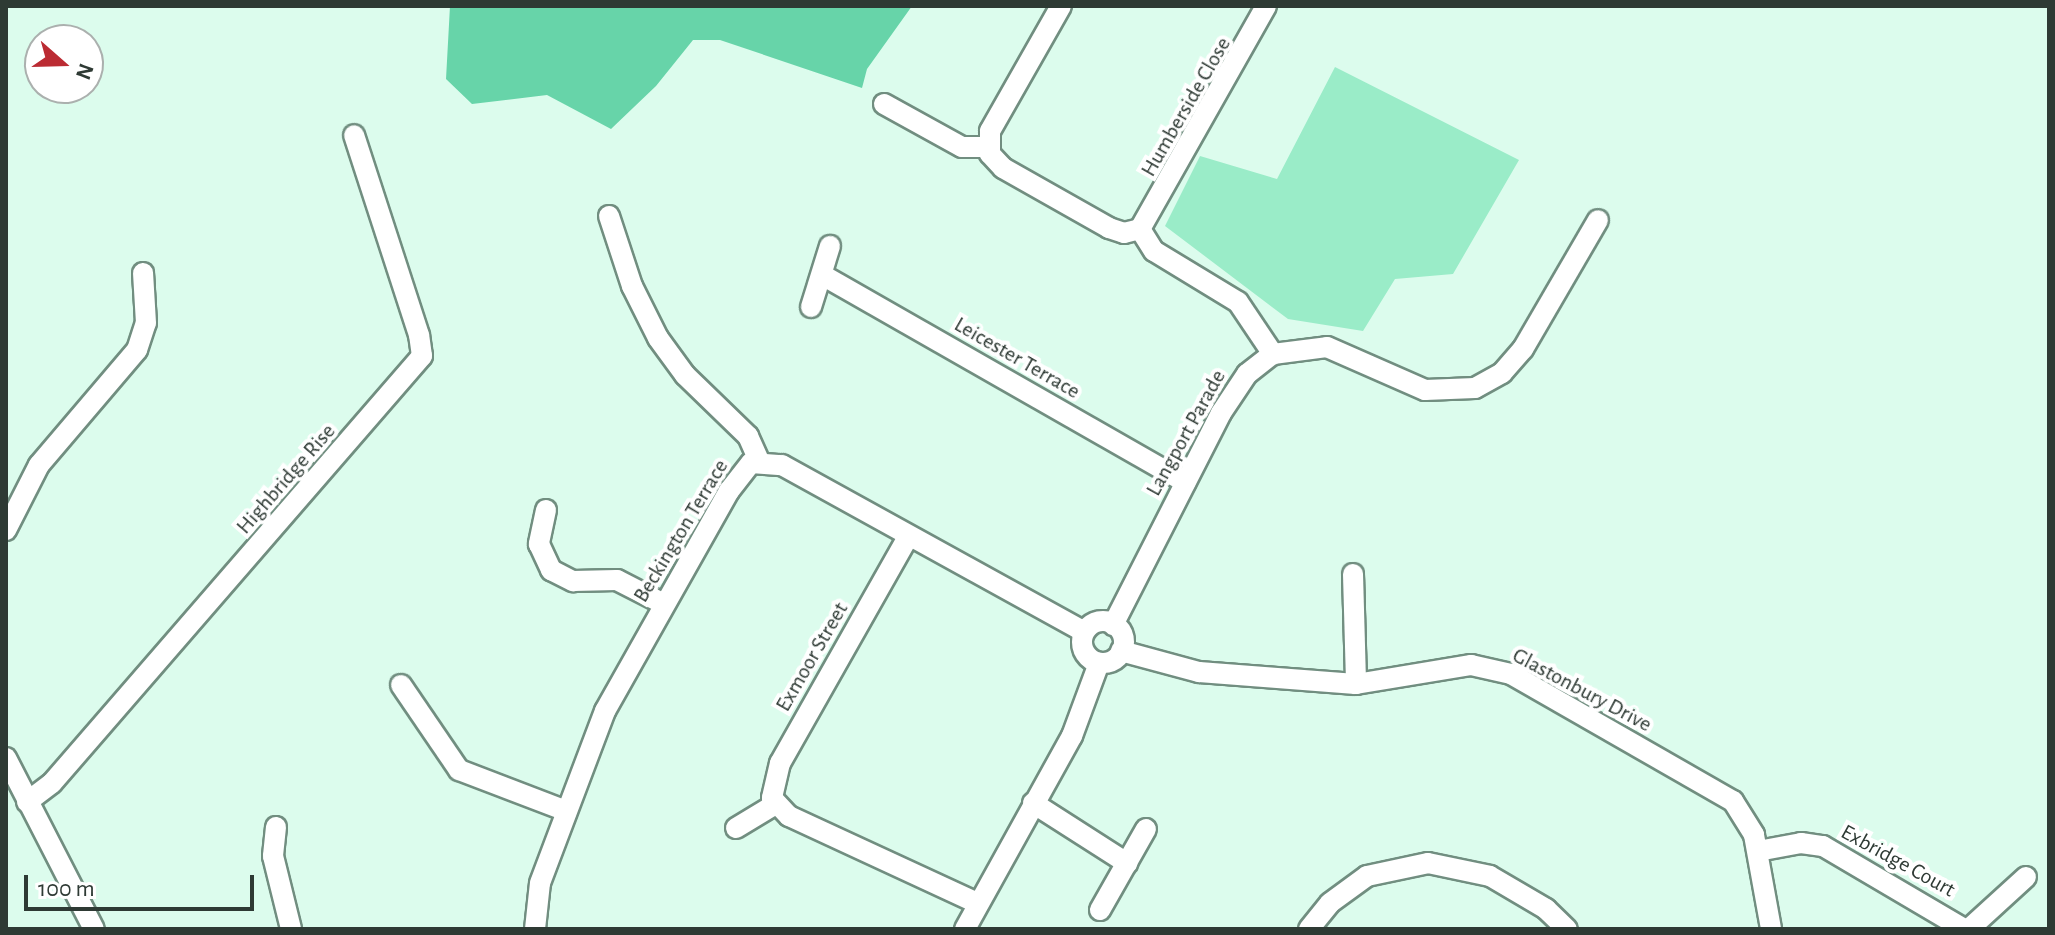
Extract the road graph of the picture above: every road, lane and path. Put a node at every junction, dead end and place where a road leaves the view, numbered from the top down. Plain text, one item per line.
1 (1061, 6) edge
2 (1266, 6) edge
3 (884, 104) dead end
4 (354, 135) dead end
5 (988, 147) junction
6 (609, 216) dead end
7 (1598, 220) dead end
8 (1140, 229) junction
9 (830, 246) dead end
10 (143, 273) dead end
11 (824, 276) junction
12 (811, 307) dead end
13 (1273, 354) junction
14 (759, 461) junction
15 (1185, 482) junction
16 (546, 510) dead end
17 (6, 530) edge
18 (908, 537) junction
19 (1353, 574) dead end
20 (664, 604) junction
21 (1113, 625) junction
22 (1084, 632) junction
23 (1121, 651) junction
24 (1099, 663) junction
25 (1356, 684) junction
26 (401, 685) dead end
27 (6, 758) edge
28 (27, 802) junction
29 (1033, 803) junction
30 (774, 805) junction
31 (564, 810) junction
32 (276, 827) dead end
33 (736, 828) dead end
34 (1146, 829) dead end
35 (1758, 851) junction
36 (1127, 863) junction
37 (2026, 877) dead end
38 (977, 903) junction
39 (1100, 910) dead end
40 (94, 929) edge
41 (291, 929) edge
42 (535, 929) edge
43 (965, 929) edge
44 (1309, 929) edge
45 (1567, 929) edge
46 (1771, 929) edge
47 (1966, 929) edge

1 - 5 street
2 - 8 street, Humberside Close
3 - 5 street
4 - 28 street, Highbridge Rise
5 - 8 street
6 - 14 street
7 - 13 street
8 - 13 street
9 - 11 street
10 - 17 street
11 - 12 street
11 - 15 street, Leicester Terrace
13 - 15 street, Langport Parade
14 - 18 street, Beckington Terrace
14 - 20 street, Beckington Terrace
15 - 21 street, Langport Parade
16 - 20 street
18 - 22 street, Beckington Terrace
18 - 30 street, Exmoor Street
19 - 25 street
20 - 31 street, Beckington Terrace
21 - 22 street
21 - 23 street
22 - 24 street
23 - 24 street
23 - 25 street, Glastonbury Drive
24 - 29 street
25 - 35 street, Glastonbury Drive
26 - 31 street
27 - 28 street
28 - 40 street
29 - 36 street
29 - 38 street
30 - 33 street
30 - 38 street
31 - 42 street, Beckington Terrace
32 - 41 street
34 - 36 street
35 - 46 street, Glastonbury Drive
35 - 47 street, Exbridge Court
36 - 39 street
37 - 47 street, Exbridge Court
38 - 43 street
44 - 45 street

